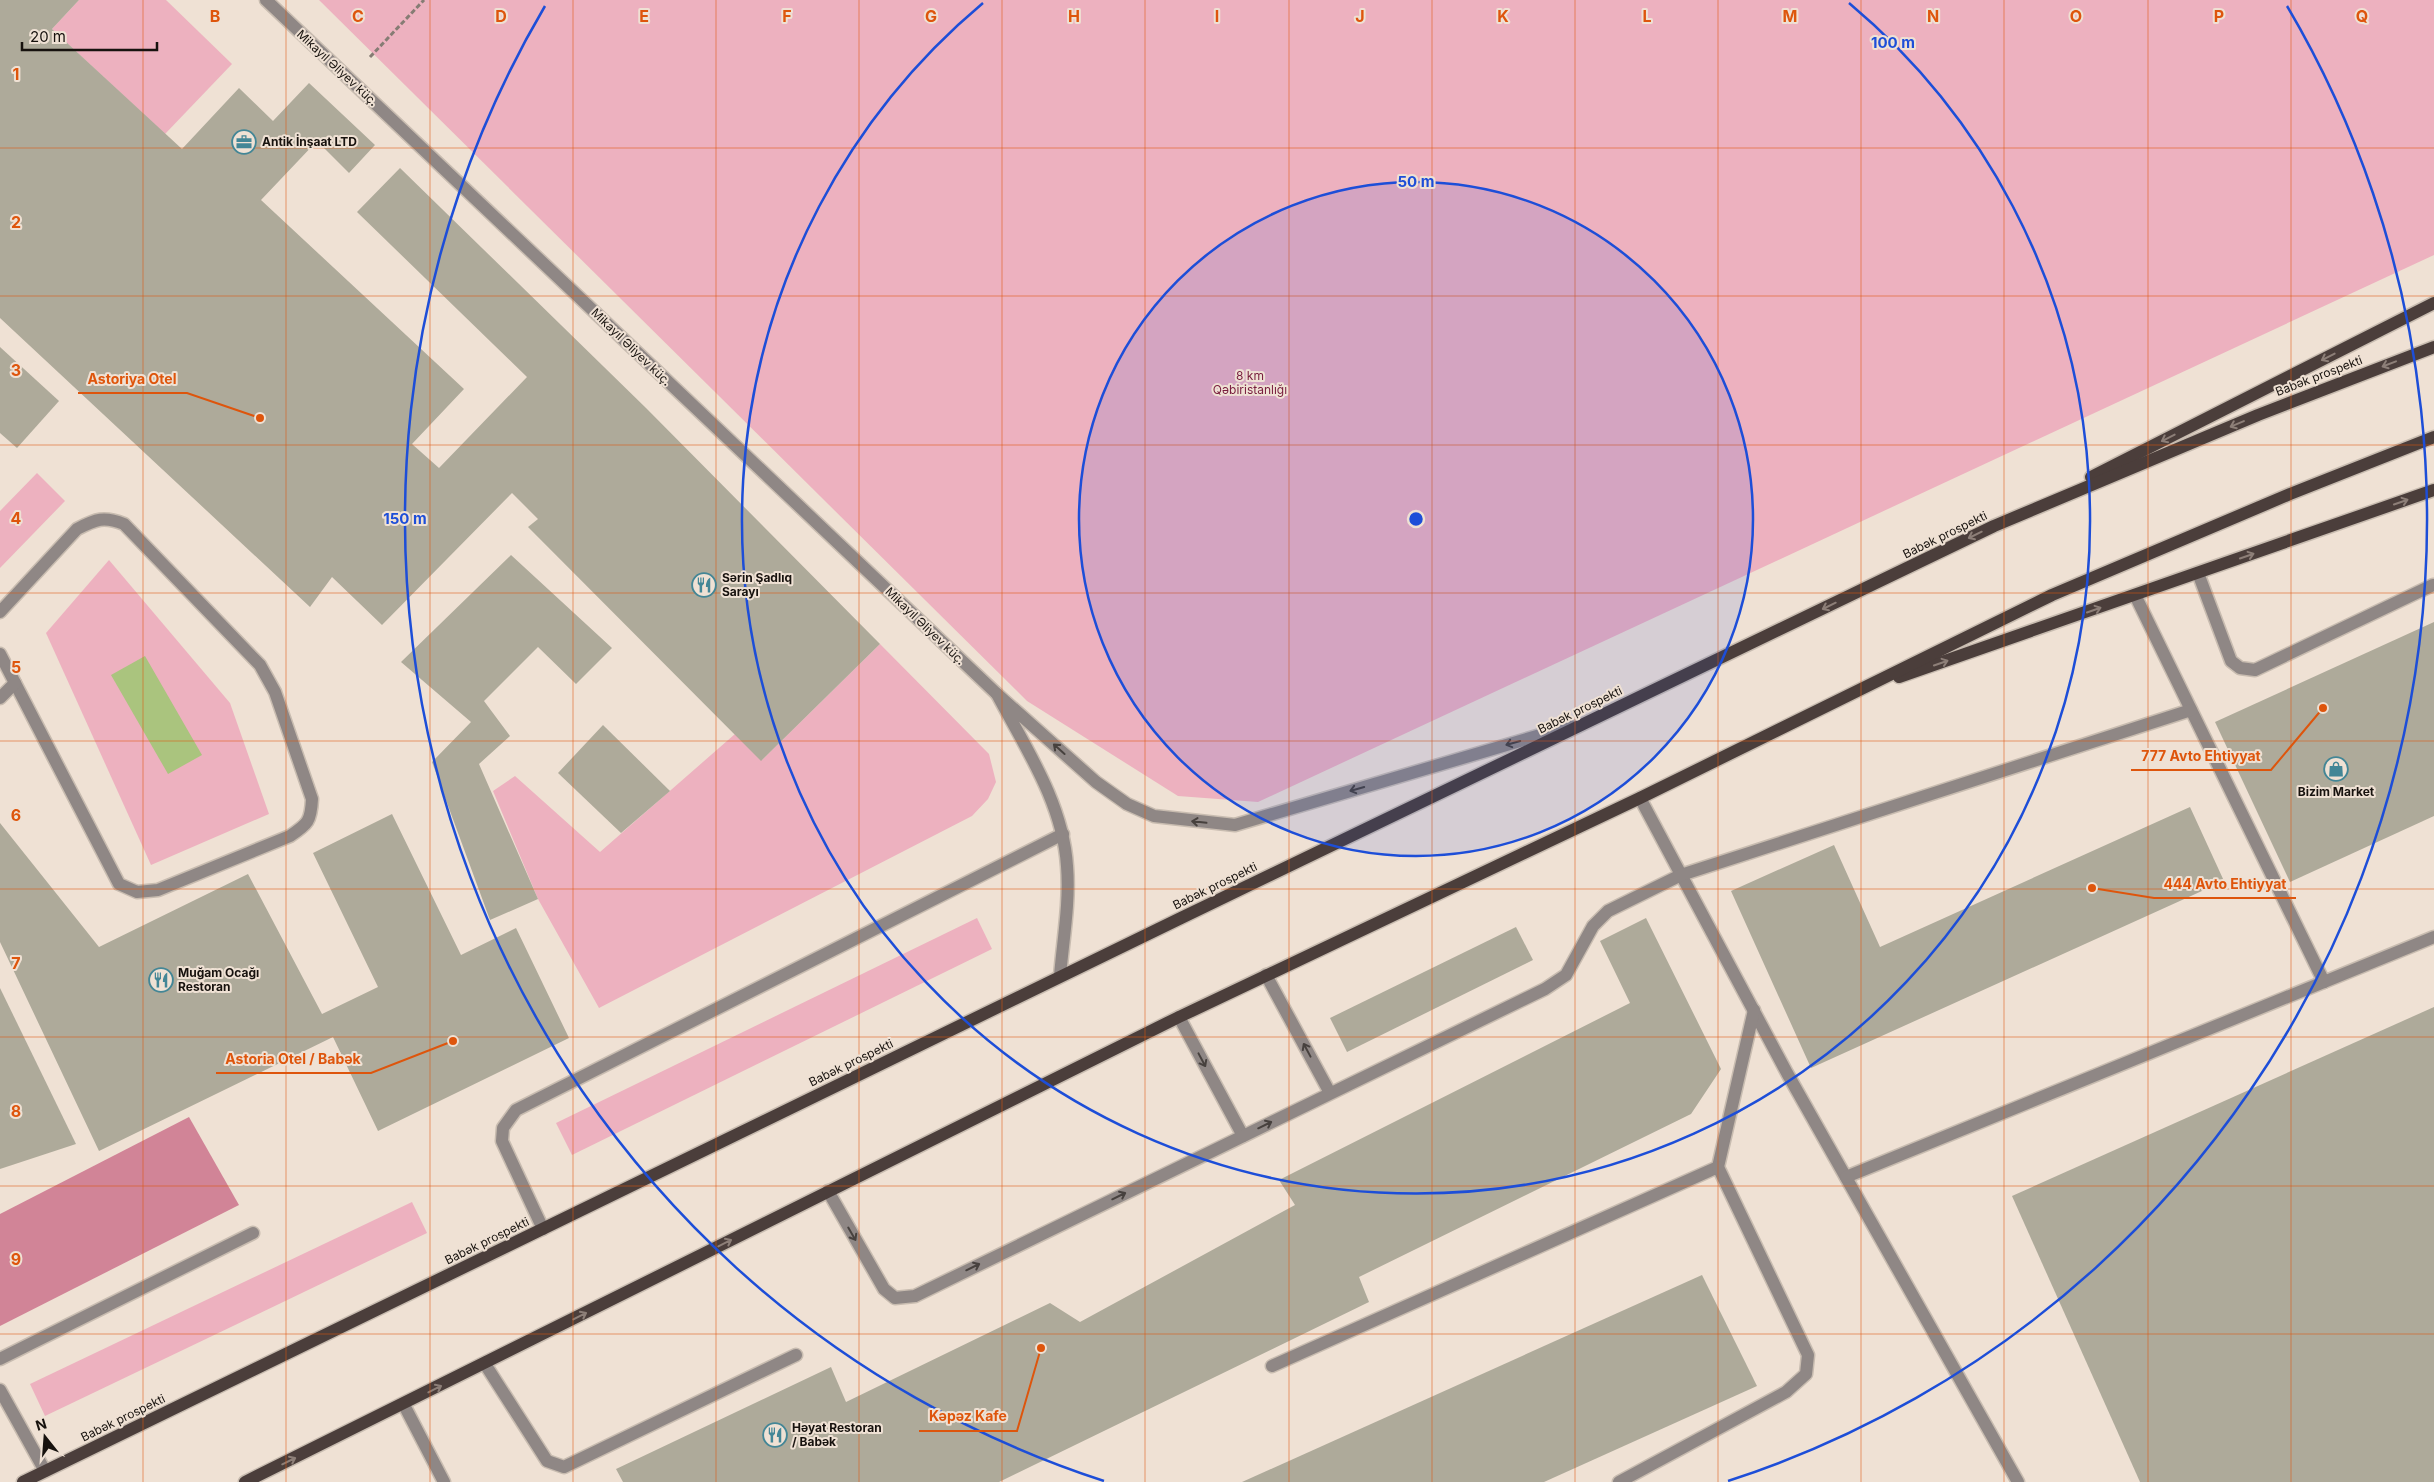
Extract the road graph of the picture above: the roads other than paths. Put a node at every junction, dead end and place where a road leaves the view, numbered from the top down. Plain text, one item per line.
1 (266, 0) edge
2 (2434, 303) edge
3 (2434, 347) edge
4 (2434, 437) edge
5 (2434, 490) edge
6 (1994, 526) junction
7 (2198, 573) junction
8 (2433, 585) edge
9 (2135, 595) junction
10 (0, 612) edge
11 (0, 654) edge
12 (15, 684) junction
13 (996, 694) junction
14 (1845, 696) junction
15 (0, 698) edge
16 (2191, 710) junction
17 (1593, 720) junction
18 (1640, 798) junction
19 (1063, 834) junction
20 (1681, 875) junction
21 (2434, 937) edge
22 (1266, 975) junction
23 (1060, 976) junction
24 (2324, 982) junction
25 (1754, 1010) junction
26 (1179, 1017) junction
27 (1330, 1093) junction
28 (1242, 1136) junction
29 (1718, 1167) junction
30 (1846, 1177) junction
31 (828, 1191) junction
32 (543, 1229) junction
33 (254, 1233) dead end
34 (796, 1355) dead end
35 (0, 1359) edge
36 (485, 1364) junction
37 (1272, 1366) dead end
38 (0, 1390) edge
39 (404, 1405) junction
40 (45, 1471) junction
41 (23, 1482) edge
42 (245, 1482) edge
43 (444, 1482) edge
44 (1619, 1482) edge
45 (2018, 1482) edge

1 - 13 street, Mikayıl Əliyev küç.
2 -> 6 main road
3 -> 6 main road, Babək prospekti
4 - 14 main road
7 -> 5 main road
6 -> 17 main road, Babək prospekti
7 - 8 street
7 - 9 main road
14 -> 9 main road
9 - 16 street
10 - 12 street
11 - 12 street
12 - 15 street
17 -> 13 street, Mikayıl Əliyev küç.
13 - 19 street
14 - 18 main road
16 - 20 street
16 - 24 street
17 - 23 main road, Babək prospekti
18 - 20 street
18 - 22 main road
19 - 23 street
19 - 32 street
20 - 25 street
20 - 27 street
21 - 24 street
22 - 26 main road
27 -> 22 street
23 - 32 main road, Babək prospekti
24 - 30 street
25 - 29 street
25 - 30 street
26 -> 28 street
26 - 31 main road
28 -> 27 street
31 -> 28 street
29 - 37 street
29 - 44 street
30 - 45 street
36 -> 31 main road
32 - 40 main road, Babək prospekti
33 - 35 street
34 - 36 street
39 -> 36 main road
38 - 40 street
42 -> 39 main road
39 - 43 street
40 - 41 main road, Babək prospekti

